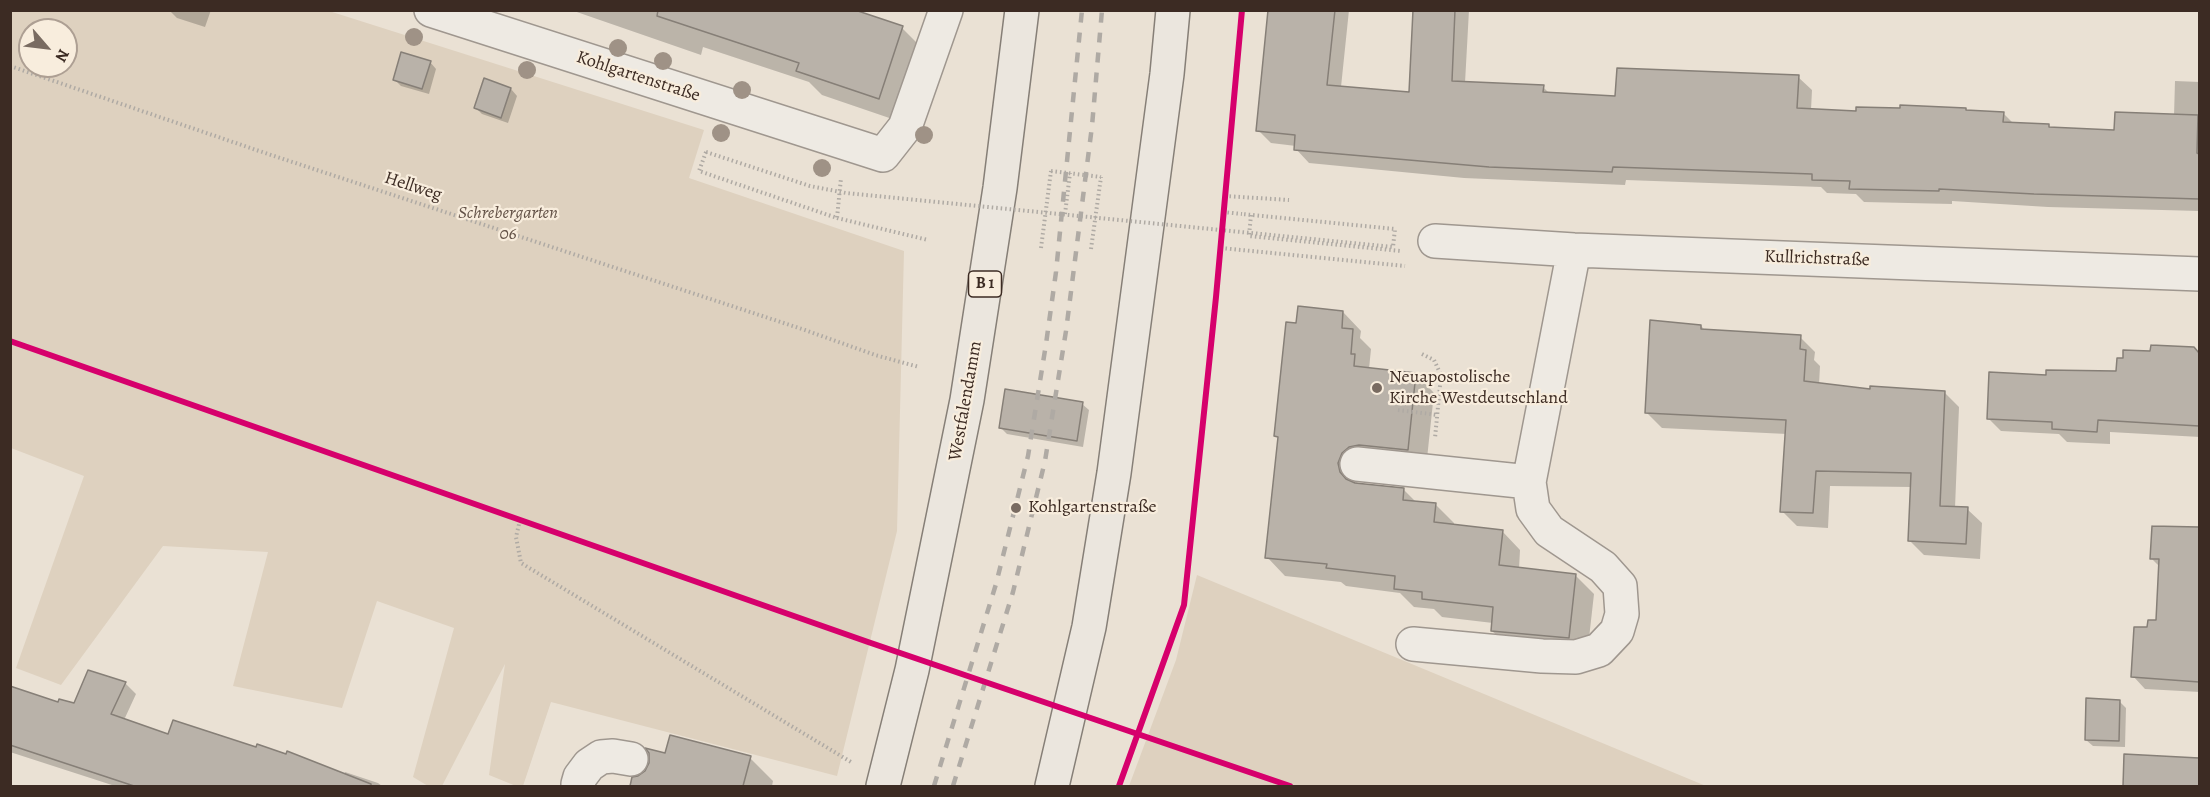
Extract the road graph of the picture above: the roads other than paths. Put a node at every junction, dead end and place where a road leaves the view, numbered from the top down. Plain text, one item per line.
1 (431, 10) edge
2 (946, 10) edge
3 (1022, 10) edge
4 (1173, 10) edge
5 (1421, 246) road end
6 (1574, 250) junction
7 (2199, 274) edge
8 (1357, 464) dead end
9 (1529, 482) junction
10 (1413, 644) dead end
11 (631, 759) dead end
12 (886, 776) edge
13 (578, 784) dead end
14 (1052, 786) edge

1 - 2 street, Kohlgartenstraße
3 - 12 main road, Westfalendamm / B 1
4 - 14 main road
5 - 6 street, Kullrichstraße
6 - 7 street, Kullrichstraße
6 - 9 street
8 - 9 street
9 - 10 street
11 - 13 street

